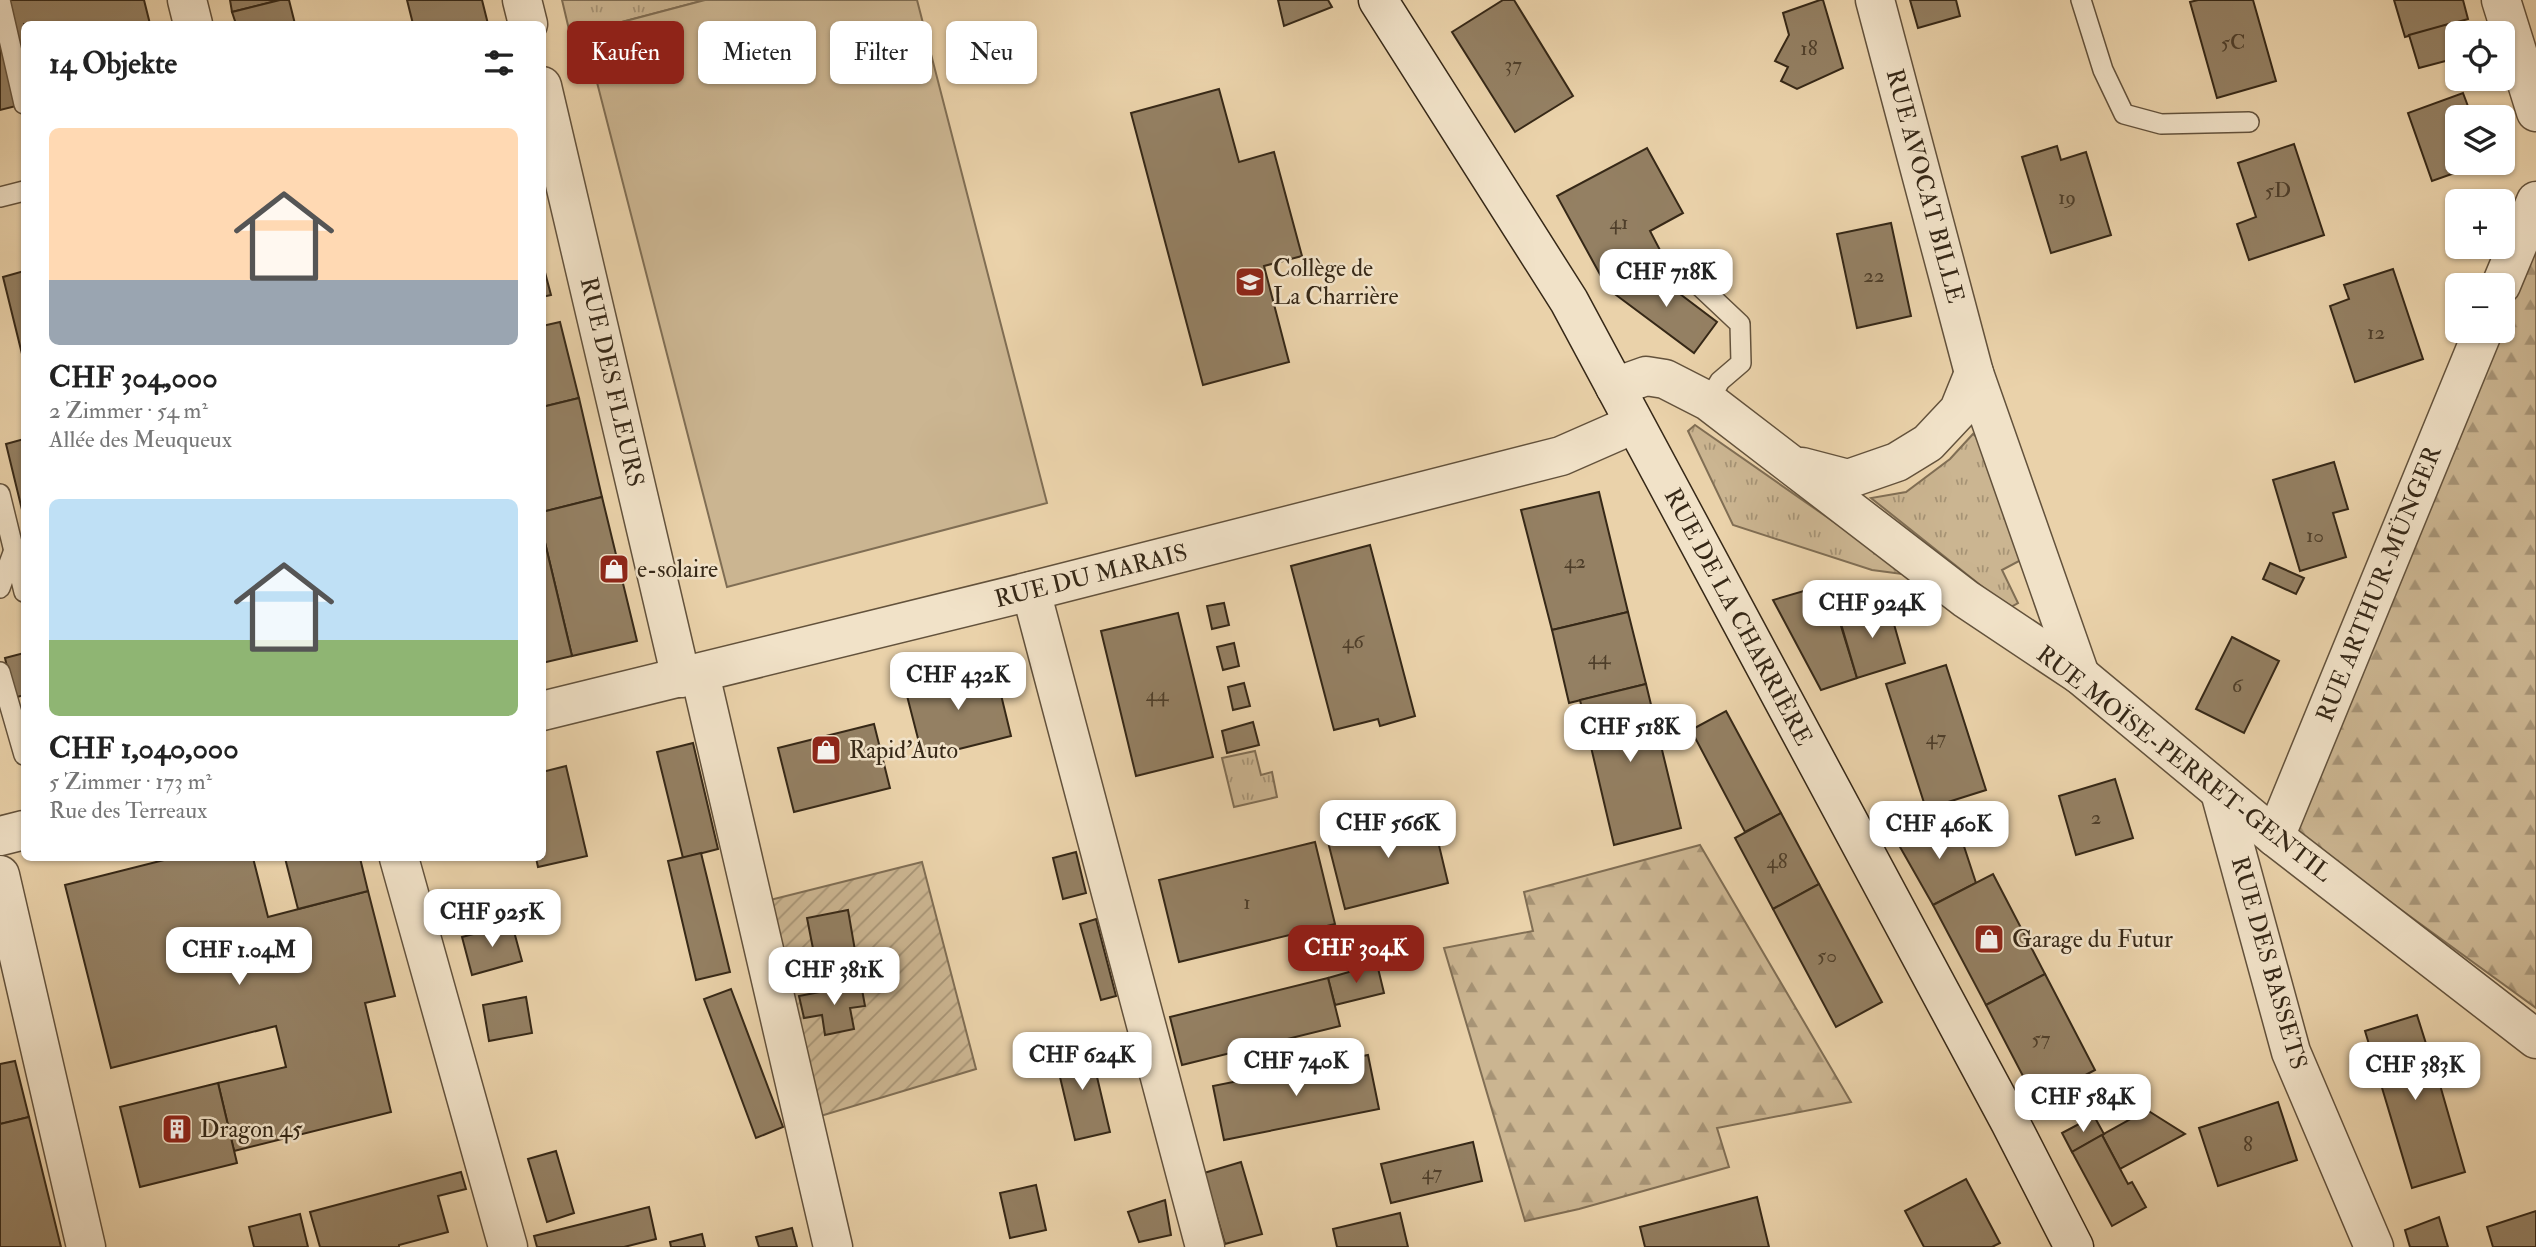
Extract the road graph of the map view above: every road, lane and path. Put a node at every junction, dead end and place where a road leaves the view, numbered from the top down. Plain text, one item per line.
1 (0, 0) edge
2 (187, 0) edge
3 (522, 0) edge
4 (1378, 0) edge
5 (1875, 0) edge
6 (2081, 0) edge
7 (2501, 0) edge
8 (192, 21) edge
9 (527, 21) edge
10 (21, 91) edge
11 (546, 102) edge
12 (2536, 112) edge
13 (2249, 122) dead end
14 (21, 192) edge
15 (0, 197) edge
16 (2536, 201) edge
17 (1672, 260) dead end
18 (2506, 273) edge
19 (2478, 343) edge
20 (1974, 373) junction
21 (1615, 387) junction
22 (1707, 401) junction
23 (1634, 424) junction
24 (1787, 463) junction
25 (0, 494) edge
26 (14, 550) junction
27 (21, 579) edge
28 (0, 587) edge
29 (1031, 592) junction
30 (0, 672) edge
31 (691, 676) junction
32 (2080, 676) junction
33 (546, 710) edge
34 (21, 745) edge
35 (2220, 792) junction
36 (21, 831) edge
37 (0, 836) edge
38 (2275, 837) junction
39 (399, 861) edge
40 (0, 875) edge
41 (2536, 1040) edge
42 (86, 1247) edge
43 (508, 1247) edge
44 (833, 1247) edge
45 (1205, 1247) edge
46 (2074, 1247) edge
47 (2374, 1247) edge

1 - 10 lane
2 - 8 street
3 - 9 street
4 - 21 street, RUE DE LA CHARRIÈRE
5 - 20 street, RUE AVOCAT BILLE
6 - 13 lane
7 - 12 street
11 - 31 street, RUE DES FLEURS
14 - 15 lane
16 - 18 street
17 - 22 lane
19 - 38 street, RUE ARTHUR-MÜNGER
20 - 24 street
20 - 32 street, RUE AVOCAT BILLE
21 - 22 street, RUE MOÏSE-PERRET-GENTIL
21 - 23 street, RUE DE LA CHARRIÈRE
22 - 24 street, RUE MOÏSE-PERRET-GENTIL
23 - 29 street, RUE DU MARAIS
23 - 46 street, RUE DE LA CHARRIÈRE
24 - 32 street, RUE MOÏSE-PERRET-GENTIL
25 - 26 lane
26 - 27 lane
26 - 28 lane
29 - 31 street, RUE DU MARAIS
29 - 45 street
30 - 34 lane
31 - 33 street, RUE DU MARAIS
31 - 44 street, RUE DES FLEURS
32 - 35 street, RUE MOÏSE-PERRET-GENTIL
35 - 38 street, RUE MOÏSE-PERRET-GENTIL
35 - 47 street, RUE DES BASSETS
36 - 37 street
38 - 41 street, RUE MOÏSE-PERRET-GENTIL
39 - 43 street
40 - 42 street

